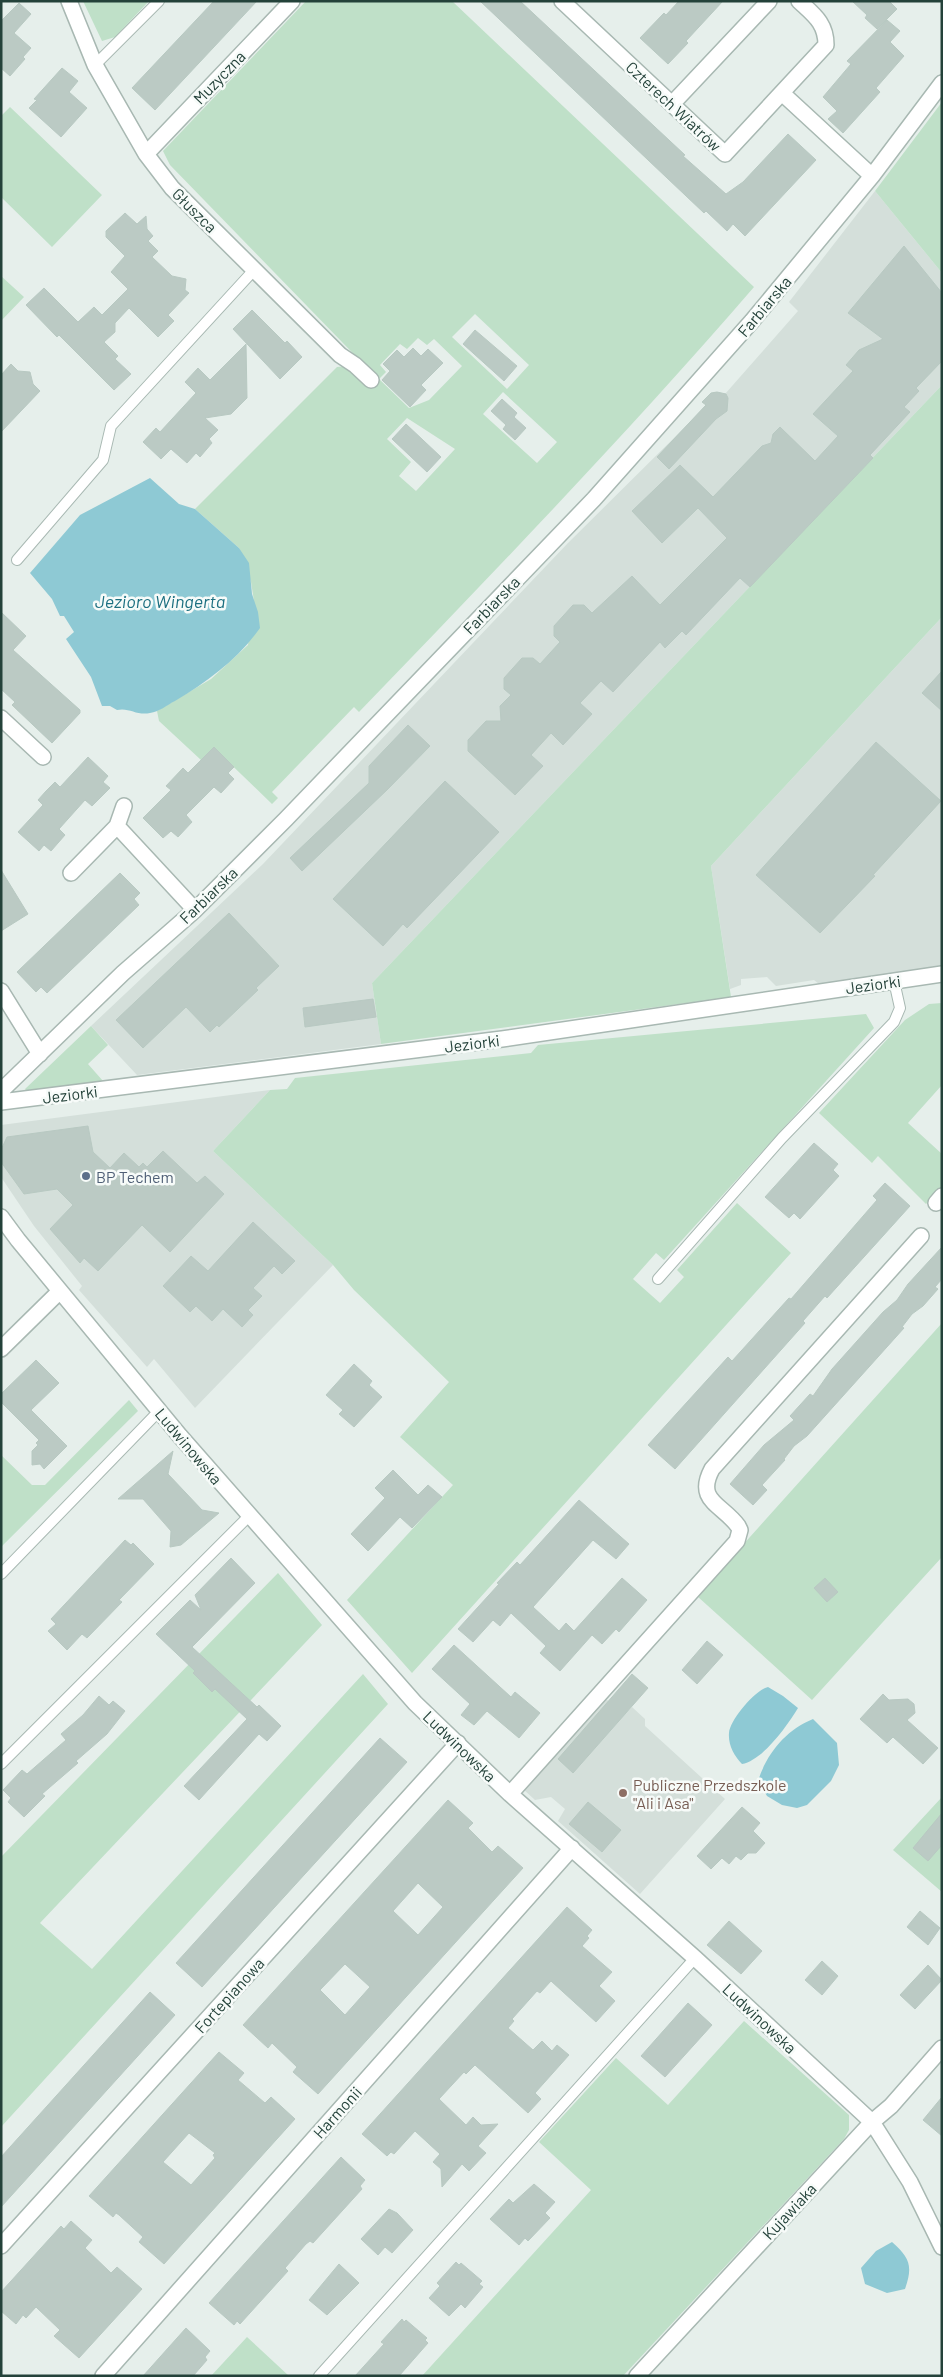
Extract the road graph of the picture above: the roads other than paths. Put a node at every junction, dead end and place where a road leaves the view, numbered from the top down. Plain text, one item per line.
1 (69, 1) edge
2 (158, 1) edge
3 (292, 1) edge
4 (562, 1) edge
5 (768, 1) edge
6 (807, 4) edge
7 (95, 65) junction
8 (942, 83) edge
9 (783, 94) junction
10 (672, 104) junction
11 (146, 154) junction
12 (872, 176) junction
13 (254, 270) junction
14 (372, 380) dead end
15 (17, 560) dead end
16 (1, 718) edge
17 (43, 757) dead end
18 (124, 806) dead end
19 (116, 826) junction
20 (71, 873) dead end
21 (195, 910) junction
22 (942, 974) edge
23 (894, 980) junction
24 (1, 991) edge
25 (40, 1054) junction
26 (1, 1091) edge
27 (1, 1102) edge
28 (1, 1217) edge
29 (921, 1236) dead end
30 (658, 1279) dead end
31 (60, 1291) junction
32 (1, 1349) edge
33 (160, 1410) junction
34 (249, 1516) junction
35 (1, 1574) edge
36 (458, 1743) junction
37 (1, 1764) edge
38 (510, 1794) junction
39 (572, 1848) junction
40 (695, 1958) junction
41 (942, 2048) edge
42 (872, 2122) junction
43 (1, 2246) edge
44 (942, 2247) edge
45 (103, 2376) edge
46 (319, 2376) edge
47 (637, 2376) edge

1 - 7 street, Głuszca
2 - 7 lane
3 - 11 street, Muzyczna
4 - 10 street, Czterech Wiatrów
5 - 10 street
6 - 9 street, Czterech Wiatrów
7 - 11 street, Głuszca
8 - 12 street, Farbiarska
9 - 10 street, Czterech Wiatrów
9 - 12 street
11 - 13 street, Głuszca
12 - 21 street, Farbiarska
13 - 14 street, Głuszca
13 - 15 lane
16 - 17 street
18 - 19 street
19 - 20 street
19 - 21 street
21 - 25 street, Farbiarska
22 - 23 street, Jeziorki
23 - 27 street, Jeziorki
23 - 30 lane
24 - 25 street
25 - 26 street, Farbiarska
28 - 31 street, Ludwinowska
29 - 38 street
31 - 32 street
31 - 33 street, Ludwinowska
33 - 34 street, Ludwinowska
33 - 35 lane
34 - 36 street, Ludwinowska
34 - 37 lane
36 - 38 street, Ludwinowska
36 - 43 street, Fortepianowa
38 - 39 street, Ludwinowska
39 - 40 street, Ludwinowska
39 - 45 street, Harmonii
40 - 42 street, Ludwinowska
40 - 46 lane
41 - 42 street, Kujawiaka
42 - 44 street, Ludwinowska
42 - 47 street, Kujawiaka

